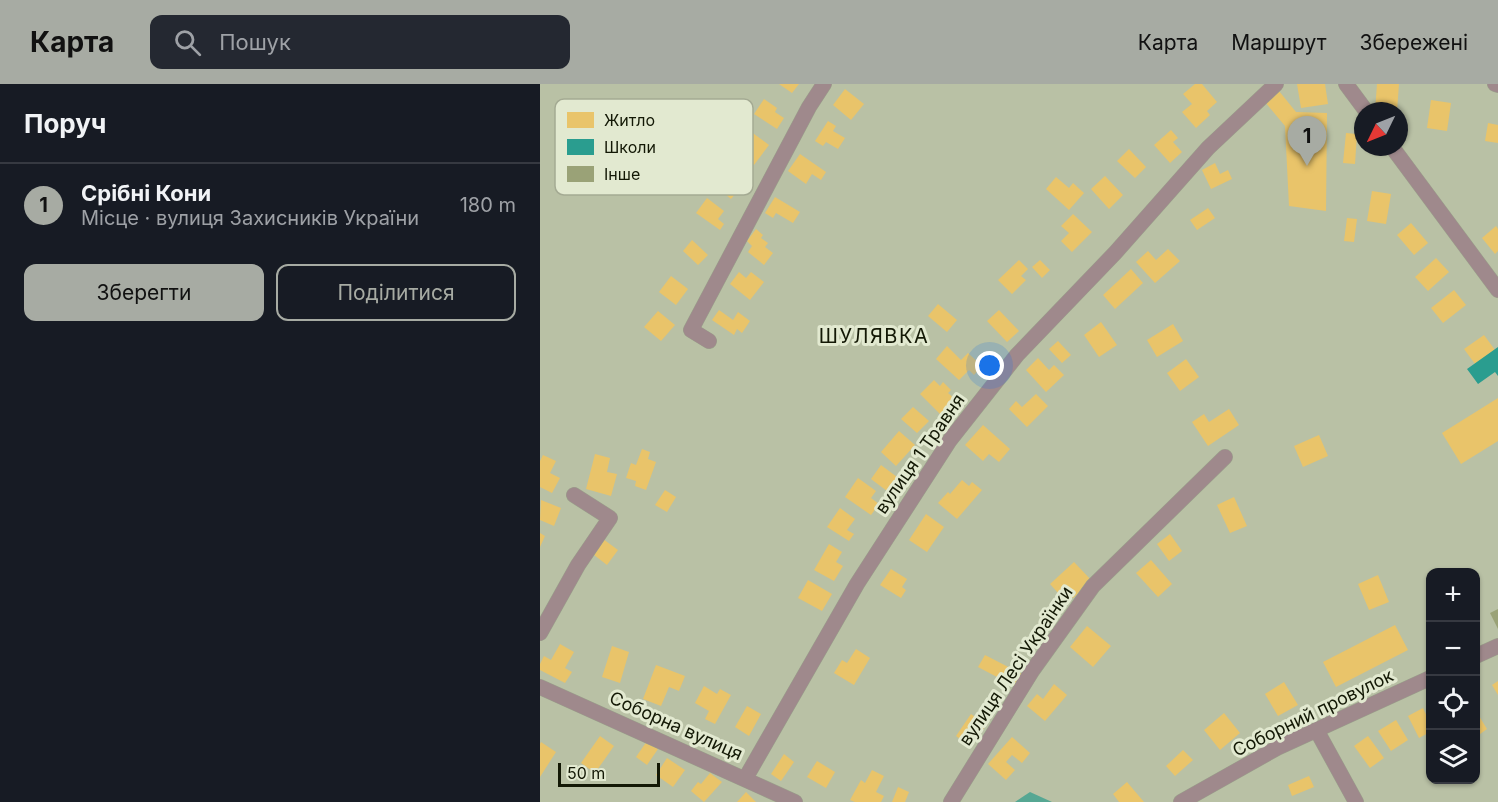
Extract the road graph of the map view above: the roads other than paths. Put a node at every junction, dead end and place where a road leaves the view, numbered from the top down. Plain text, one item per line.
1 (824, 84) edge
2 (1276, 84) edge
3 (1346, 84) edge
4 (1359, 102) edge
5 (1399, 156) edge
6 (1498, 290) edge
7 (709, 341) dead end
8 (1224, 457) dead end
9 (574, 495) dead end
10 (540, 633) edge
11 (1498, 646) edge
12 (1480, 655) edge
13 (1426, 680) edge
14 (540, 687) edge
15 (1317, 731) junction
16 (745, 778) junction
17 (795, 802) edge
18 (951, 802) edge
19 (1181, 802) edge
20 (1356, 802) edge

1 - 7 street
2 - 16 street, вулиця 1 Травня
3 - 4 street
5 - 6 street
8 - 18 street, вулиця Лесі Українки
9 - 10 street
11 - 12 street
13 - 15 street, Соборний провулок
14 - 16 street, Соборна вулиця
15 - 19 street, Соборний провулок
15 - 20 street
16 - 17 street, Соборна вулиця

